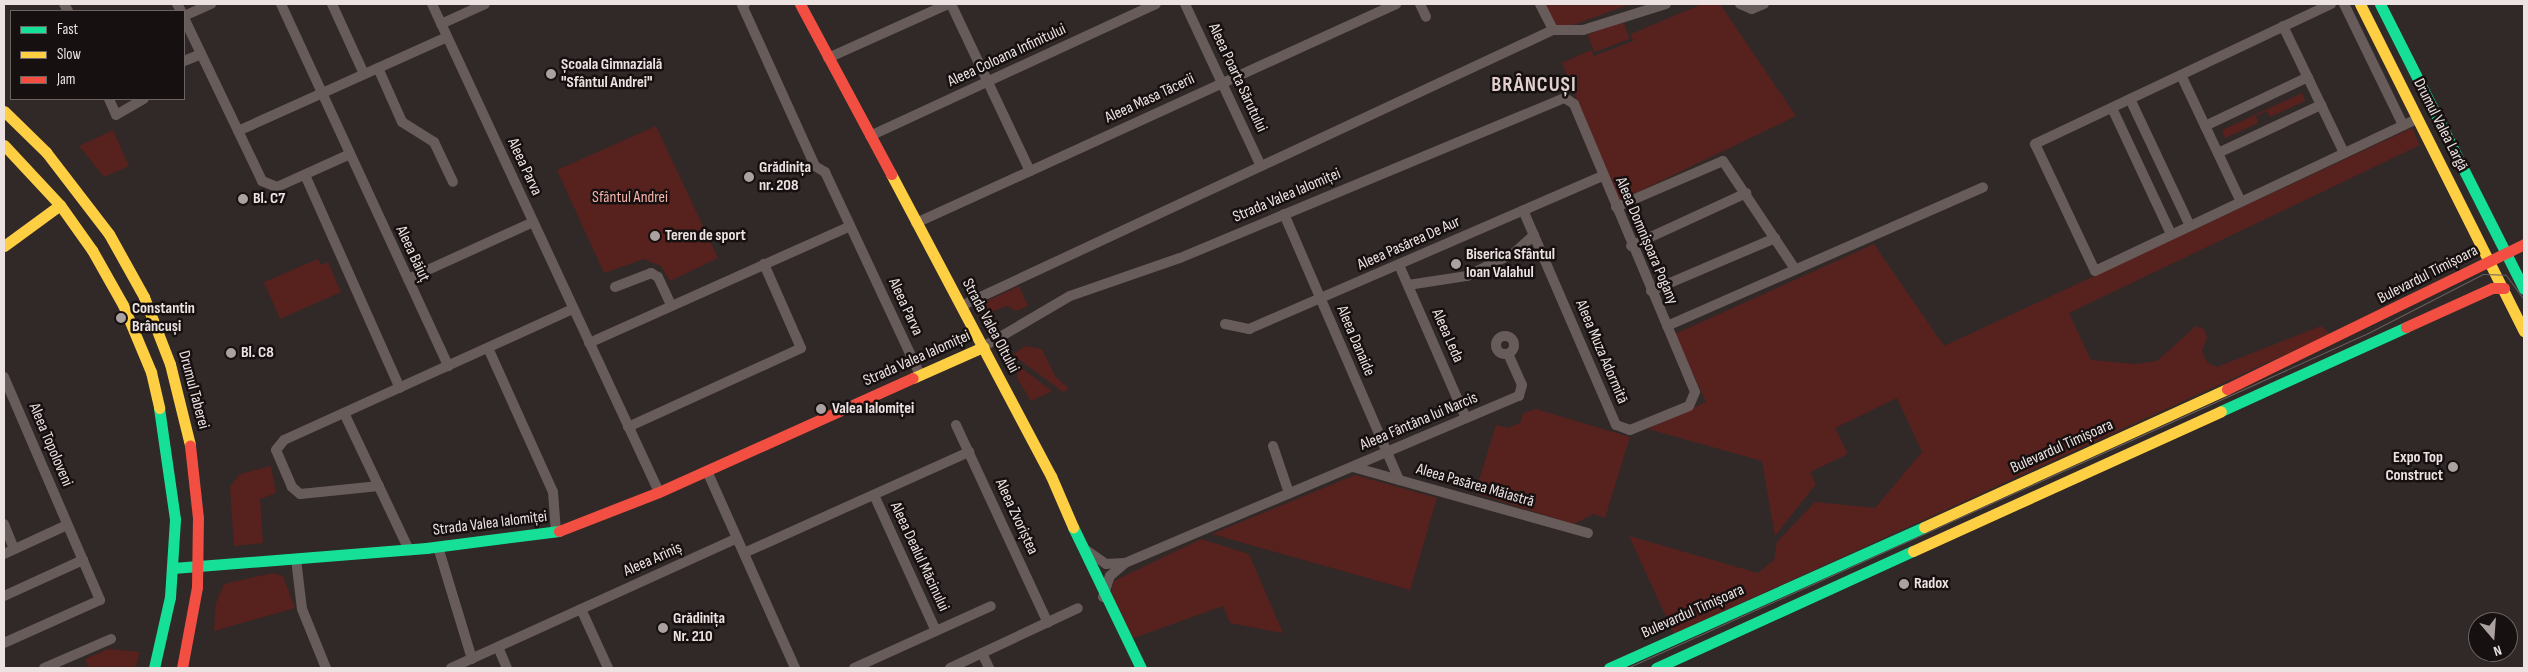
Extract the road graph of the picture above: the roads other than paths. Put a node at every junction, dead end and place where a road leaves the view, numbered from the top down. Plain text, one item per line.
1 (211, 4) edge
2 (281, 4) edge
3 (332, 4) edge
4 (432, 4) edge
5 (485, 4) edge
6 (744, 4) edge
7 (800, 4) edge
8 (950, 4) edge
9 (1156, 4) edge
10 (1185, 4) edge
11 (1396, 4) edge
12 (1420, 4) edge
13 (1540, 4) edge
14 (1666, 4) edge
15 (1764, 4) edge
16 (2331, 4) edge
17 (2344, 4) edge
18 (2360, 4) edge
19 (2380, 4) edge
20 (1743, 6) edge
21 (185, 17) edge
22 (1426, 17) dead end
23 (185, 19) edge
24 (441, 24) junction
25 (2283, 26) junction
26 (1553, 30) junction
27 (447, 37) junction
28 (201, 54) junction
29 (828, 58) junction
30 (185, 61) edge
31 (378, 68) junction
32 (364, 74) junction
33 (2181, 75) junction
34 (2308, 78) junction
35 (988, 82) junction
36 (1222, 83) junction
37 (322, 93) junction
38 (1565, 98) joint
39 (2130, 99) junction
40 (108, 100) edge
41 (142, 100) edge
42 (2321, 105) junction
43 (2112, 108) junction
44 (4, 111) edge
45 (2418, 118) junction
46 (2403, 125) junction
47 (2205, 126) junction
48 (238, 131) junction
49 (870, 136) junction
50 (4, 145) edge
51 (2344, 152) junction
52 (2218, 153) junction
53 (350, 154) junction
54 (1262, 166) junction
55 (1030, 171) junction
56 (305, 175) junction
57 (1602, 176) junction
58 (453, 182) dead end
59 (1983, 187) dead end
60 (1746, 193) junction
61 (2241, 202) junction
62 (60, 205) junction
63 (1616, 208) junction
64 (1524, 210) junction
65 (1284, 214) junction
66 (533, 222) junction
67 (916, 223) junction
68 (850, 226) junction
69 (2190, 226) junction
70 (2171, 234) junction
71 (1534, 235) junction
72 (1775, 238) junction
73 (2524, 244) edge
74 (4, 246) edge
75 (1631, 246) junction
76 (2524, 249) edge
77 (2506, 253) junction
78 (2490, 261) junction
79 (764, 264) junction
80 (1400, 265) junction
81 (2513, 267) junction
82 (1795, 269) junction
83 (408, 279) junction
84 (1408, 285) junction
85 (2499, 286) junction
86 (615, 287) dead end
87 (2524, 289) edge
88 (1651, 291) junction
89 (1321, 299) junction
90 (672, 306) junction
91 (961, 306) junction
92 (574, 309) junction
93 (1225, 324) dead end
94 (1667, 326) junction
95 (2524, 331) edge
96 (589, 343) junction
97 (982, 347) junction
98 (488, 348) junction
99 (1508, 354) dead end
100 (448, 366) junction
101 (920, 374) junction
102 (4, 377) edge
103 (400, 388) junction
104 (1694, 399) joint
105 (344, 413) junction
106 (1466, 418) junction
107 (956, 425) dead end
108 (628, 427) junction
109 (1273, 446) dead end
110 (969, 452) junction
111 (1386, 452) junction
112 (1353, 467) junction
113 (707, 471) junction
114 (1399, 480) junction
115 (379, 486) junction
116 (659, 492) junction
117 (1289, 493) junction
118 (874, 495) junction
119 (4, 524) edge
120 (67, 525) junction
121 (199, 530) junction
122 (556, 532) junction
123 (1588, 533) dead end
124 (737, 538) junction
125 (438, 547) junction
126 (14, 549) junction
127 (409, 550) junction
128 (1086, 550) junction
129 (744, 553) junction
130 (4, 554) edge
131 (1862, 554) junction
132 (296, 559) junction
133 (83, 560) junction
134 (1125, 563) junction
135 (230, 564) junction
136 (199, 567) junction
137 (174, 568) junction
138 (1870, 572) junction
139 (4, 596) edge
140 (1103, 597) junction
141 (991, 606) dead end
142 (1078, 608) dead end
143 (581, 609) junction
144 (1048, 622) junction
145 (936, 631) junction
146 (111, 638) dead end
147 (4, 643) edge
148 (498, 647) junction
149 (982, 653) junction
150 (472, 659) junction
151 (44, 668) edge
152 (154, 668) edge
153 (182, 668) edge
154 (326, 668) edge
155 (451, 668) edge
156 (507, 668) edge
157 (608, 668) edge
158 (795, 668) edge
159 (854, 668) edge
160 (950, 668) edge
161 (989, 668) edge
162 (1141, 668) edge
163 (1609, 668) edge
164 (1656, 668) edge

1 - 21 street
2 - 37 street, Aleea Băiuț
3 - 32 street
4 - 24 street, Aleea Parva
5 - 24 street
6 - 68 street, Aleea Parva
7 - 29 main road, Strada Valea Oltului
8 - 29 street
8 - 35 street
9 - 35 street, Aleea Coloana Infinitului
10 - 36 street, Aleea Poarta Sărutului
11 - 36 street, Aleea Masa Tăcerii
12 - 22 street
13 - 26 street
14 - 26 street
15 - 20 street
16 - 25 street
17 - 46 street
18 - 45 main road, Drumul Valea Largă
19 - 77 main road, Drumul Valea Largă
23 - 28 street
24 - 27 street, Aleea Parva
25 - 33 street
25 - 34 street
26 - 54 street
27 - 31 street
27 - 66 street, Aleea Parva
28 - 30 street
28 - 48 street
29 - 49 main road, Strada Valea Oltului
31 - 32 street
31 - 58 street
32 - 37 street
33 - 39 street
33 - 47 street
34 - 42 street
34 - 47 street
35 - 49 street, Aleea Coloana Infinitului
35 - 55 street
36 - 54 street, Aleea Poarta Sărutului
36 - 55 street, Aleea Masa Tăcerii
37 - 48 street
37 - 53 street, Aleea Băiuț
38 - 57 street, Aleea Domnișoara Pogany
38 - 65 street, Strada Valea Ialomiței
39 - 43 street
39 - 69 street
40 - 41 street
42 - 51 street
42 - 52 street
43 - 70 street
43 - 70 street
44 - 121 main road, Drumul Taberei
45 - 46 street
45 - 78 main road, Drumul Valea Largă
46 - 51 street
47 - 52 street
48 - 56 street
49 - 67 main road, Strada Valea Oltului
50 - 62 main road
51 - 61 street
52 - 61 street
53 - 56 street
53 - 83 street, Aleea Băiuț
54 - 91 street
55 - 67 street, Aleea Masa Tăcerii
56 - 103 street
57 - 63 street, Aleea Domnișoara Pogany
57 - 64 street, Aleea Pasărea De Aur
59 - 82 street
60 - 63 street
60 - 72 street
60 - 75 street
61 - 69 street
62 - 74 main road
62 - 137 main road
63 - 75 street, Aleea Domnișoara Pogany
64 - 71 street, Aleea Muza Adormită
64 - 80 street, Aleea Pasărea De Aur
65 - 89 street, Aleea Danaide
65 - 97 street, Strada Valea Ialomiței
66 - 83 street
66 - 92 street, Aleea Parva
67 - 91 main road, Strada Valea Oltului
68 - 79 street
68 - 101 street, Aleea Parva
69 - 70 street
71 - 84 street
71 - 104 street, Aleea Muza Adormită
72 - 82 street
72 - 88 street
73 - 77 main road, Bulevardul Timișoara
75 - 88 street, Aleea Domnișoara Pogany
76 - 81 main road
77 - 78 main road, Bulevardul Timișoara
77 - 81 main road, Drumul Valea Largă
77 - 85 main road
78 - 85 main road, Drumul Valea Largă
78 - 131 main road, Bulevardul Timișoara
79 - 90 street
79 - 108 street
80 - 84 street, Aleea Leda
80 - 89 street, Aleea Pasărea De Aur
81 - 85 main road
81 - 87 main road, Drumul Valea Largă
82 - 94 street
83 - 100 street, Aleea Băiuț
84 - 106 street, Aleea Leda
85 - 95 main road, Drumul Valea Largă
85 - 138 main road
86 - 90 street
88 - 94 street, Aleea Domnișoara Pogany
89 - 93 street, Aleea Pasărea De Aur
89 - 111 street, Aleea Danaide
90 - 96 street
91 - 97 main road, Strada Valea Oltului
92 - 96 street, Aleea Parva
92 - 98 street
94 - 104 street, Aleea Domnișoara Pogany
96 - 108 street, Aleea Parva
97 - 101 main road, Strada Valea Ialomiței
97 - 128 main road, Strada Valea Oltului
98 - 100 street
98 - 122 street
99 - 106 street, Aleea Fântâna lui Narcis
100 - 103 street
101 - 113 main road, Strada Valea Ialomiței
102 - 120 street, Aleea Topoloveni
103 - 105 street
105 - 115 street
105 - 115 street
106 - 111 street, Aleea Fântâna lui Narcis
107 - 110 street, Aleea Zvoriștea
108 - 116 street, Aleea Parva
109 - 117 street
110 - 118 street, Aleea Dealul Măcinului
110 - 144 street, Aleea Zvoriștea
111 - 112 street, Aleea Fântâna lui Narcis
111 - 114 street, Aleea Danaide
112 - 114 street, Aleea Pasărea Măiastră
112 - 117 street, Aleea Fântâna lui Narcis
113 - 116 main road, Strada Valea Ialomiței
113 - 124 street
114 - 123 street, Aleea Pasărea Măiastră
115 - 127 street
116 - 122 main road, Strada Valea Ialomiței
117 - 134 street, Aleea Fântâna lui Narcis
118 - 129 street, Aleea Dealul Măcinului
118 - 145 street, Aleea Dealul Măcinului
119 - 126 street
120 - 126 street
120 - 133 street, Aleea Topoloveni
121 - 135 main road
121 - 136 main road, Drumul Taberei
122 - 125 main road, Strada Valea Ialomiței
124 - 129 street
124 - 143 street, Aleea Ariniș
125 - 127 main road, Strada Valea Ialomiței
125 - 150 street
126 - 130 street
127 - 132 main road, Strada Valea Ialomiței
128 - 134 street, Aleea Fântâna lui Narcis
128 - 140 main road, Strada Valea Oltului
129 - 158 street
131 - 138 main road
131 - 163 main road, Bulevardul Timișoara
132 - 135 main road, Strada Valea Ialomiței
132 - 154 street
133 - 139 street
133 - 147 street, Aleea Topoloveni
134 - 140 street, Aleea Fântâna lui Narcis
135 - 136 main road, Strada Valea Ialomiței
136 - 137 main road, Strada Valea Ialomiței
136 - 153 main road, Drumul Taberei
137 - 152 main road
138 - 164 main road
140 - 162 main road, Strada Valea Oltului
141 - 145 street, Aleea Dealul Măcinului
142 - 144 street
143 - 148 street, Aleea Ariniș
143 - 157 street
144 - 149 street
145 - 159 street, Aleea Dealul Măcinului
146 - 151 street
148 - 150 street, Aleea Ariniș
148 - 156 street
149 - 160 street
149 - 161 street
150 - 155 street, Aleea Ariniș

